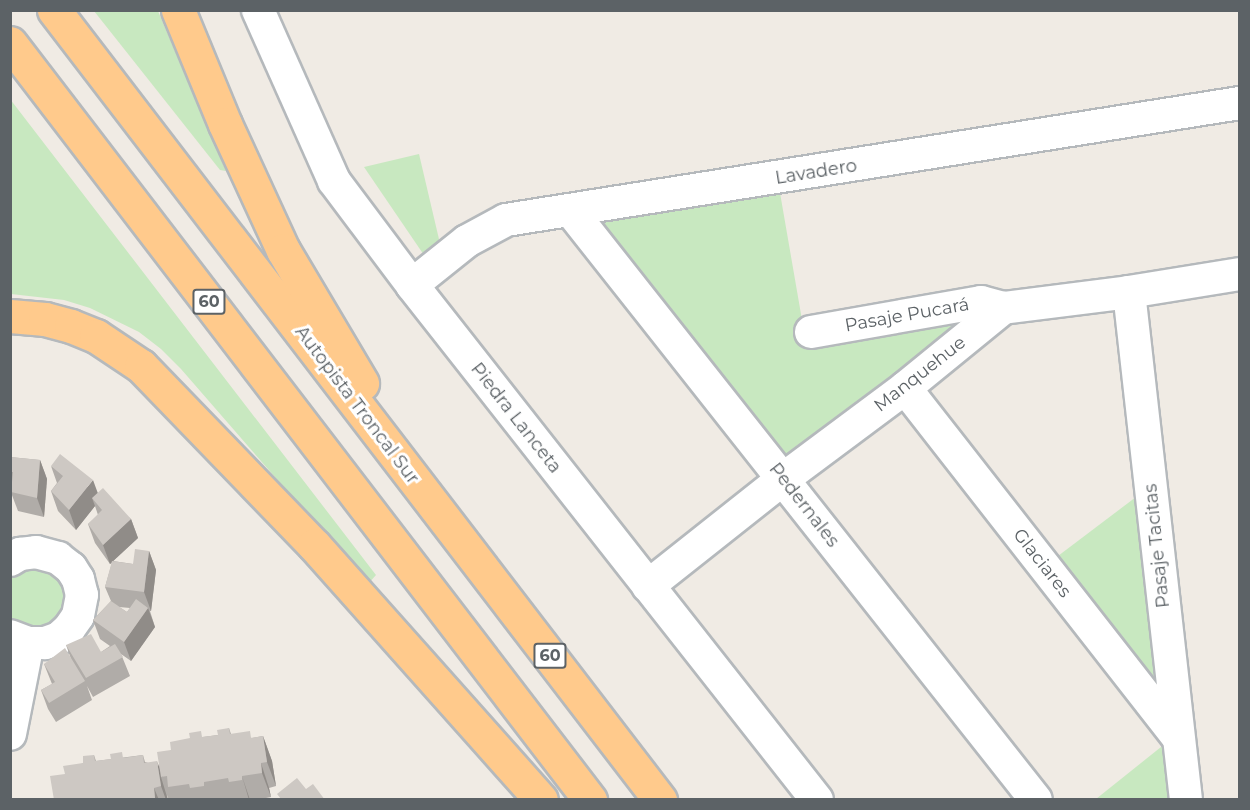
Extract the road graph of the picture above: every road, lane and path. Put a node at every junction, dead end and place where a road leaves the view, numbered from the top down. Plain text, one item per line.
1 (54, 10) edge
2 (178, 10) edge
3 (258, 10) edge
4 (10, 43) edge
5 (1239, 103) edge
6 (571, 211) junction
7 (1239, 274) edge
8 (412, 285) junction
9 (1129, 292) junction
10 (1003, 308) junction
11 (10, 316) edge
12 (811, 332) dead end
13 (905, 388) junction
14 (783, 479) junction
15 (439, 513) junction
16 (10, 560) edge
17 (648, 586) junction
18 (20, 640) edge
19 (10, 734) edge
20 (1179, 737) junction
21 (541, 800) edge
22 (590, 800) edge
23 (660, 800) edge
24 (817, 800) edge
25 (1036, 800) edge
26 (1186, 800) edge

1 - 15 highway, Autopista Troncal Sur / 60
2 - 15 highway
3 - 8 street, Piedra Lanceta
4 - 22 highway, 60
5 - 6 street, Lavadero
6 - 8 street, Lavadero
6 - 14 street, Pedernales
7 - 9 street
8 - 17 street, Piedra Lanceta
9 - 10 street
9 - 20 street, Pasaje Tacitas
10 - 12 street, Pasaje Pucará
10 - 13 street, Manquehue
11 - 21 highway
13 - 14 street, Manquehue
13 - 20 street, Glaciares
14 - 17 street, Manquehue
14 - 25 street, Pedernales
15 - 23 highway, Autopista Troncal Sur / 60
16 - 18 street
17 - 24 street, Piedra Lanceta
18 - 19 street
20 - 26 street, Pasaje Tacitas

